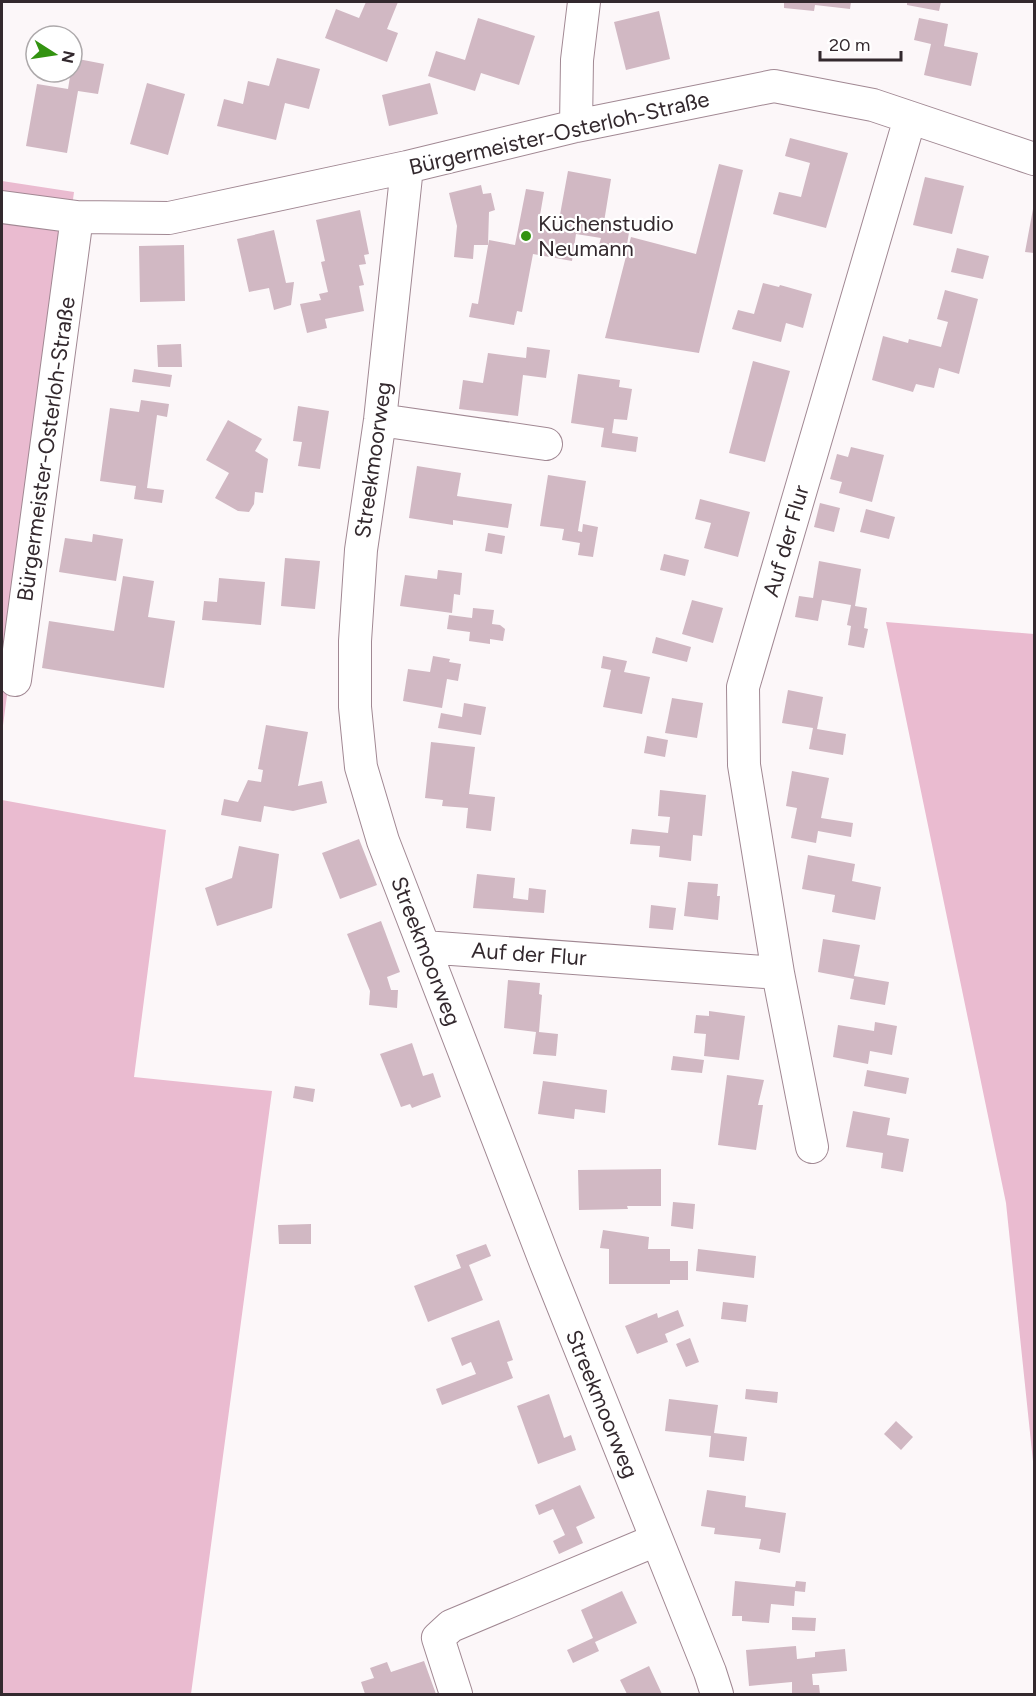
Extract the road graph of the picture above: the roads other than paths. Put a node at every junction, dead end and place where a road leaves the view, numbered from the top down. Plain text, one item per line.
1 (584, 2) edge
2 (910, 118) junction
3 (576, 126) junction
4 (1035, 159) edge
5 (407, 167) junction
6 (2, 207) edge
7 (77, 217) junction
8 (380, 420) junction
9 (546, 444) dead end
10 (15, 680) dead end
11 (424, 946) junction
12 (778, 973) junction
13 (812, 1147) dead end
14 (656, 1540) junction
15 (456, 1695) edge
16 (717, 1695) edge

1 - 3 street
2 - 3 street, Bürgermeister-Osterloh-Straße
2 - 4 street, Bürgermeister-Osterloh-Straße
2 - 12 street, Auf der Flur
3 - 5 street, Bürgermeister-Osterloh-Straße
5 - 7 street, Bürgermeister-Osterloh-Straße
5 - 8 street, Streekmoorweg
6 - 7 street, Bürgermeister-Osterloh-Straße
7 - 10 street, Bürgermeister-Osterloh-Straße
8 - 9 street
8 - 11 street, Streekmoorweg
11 - 12 street, Auf der Flur
11 - 14 street, Streekmoorweg
12 - 13 street, Auf der Flur
14 - 15 street
14 - 16 street, Streekmoorweg

